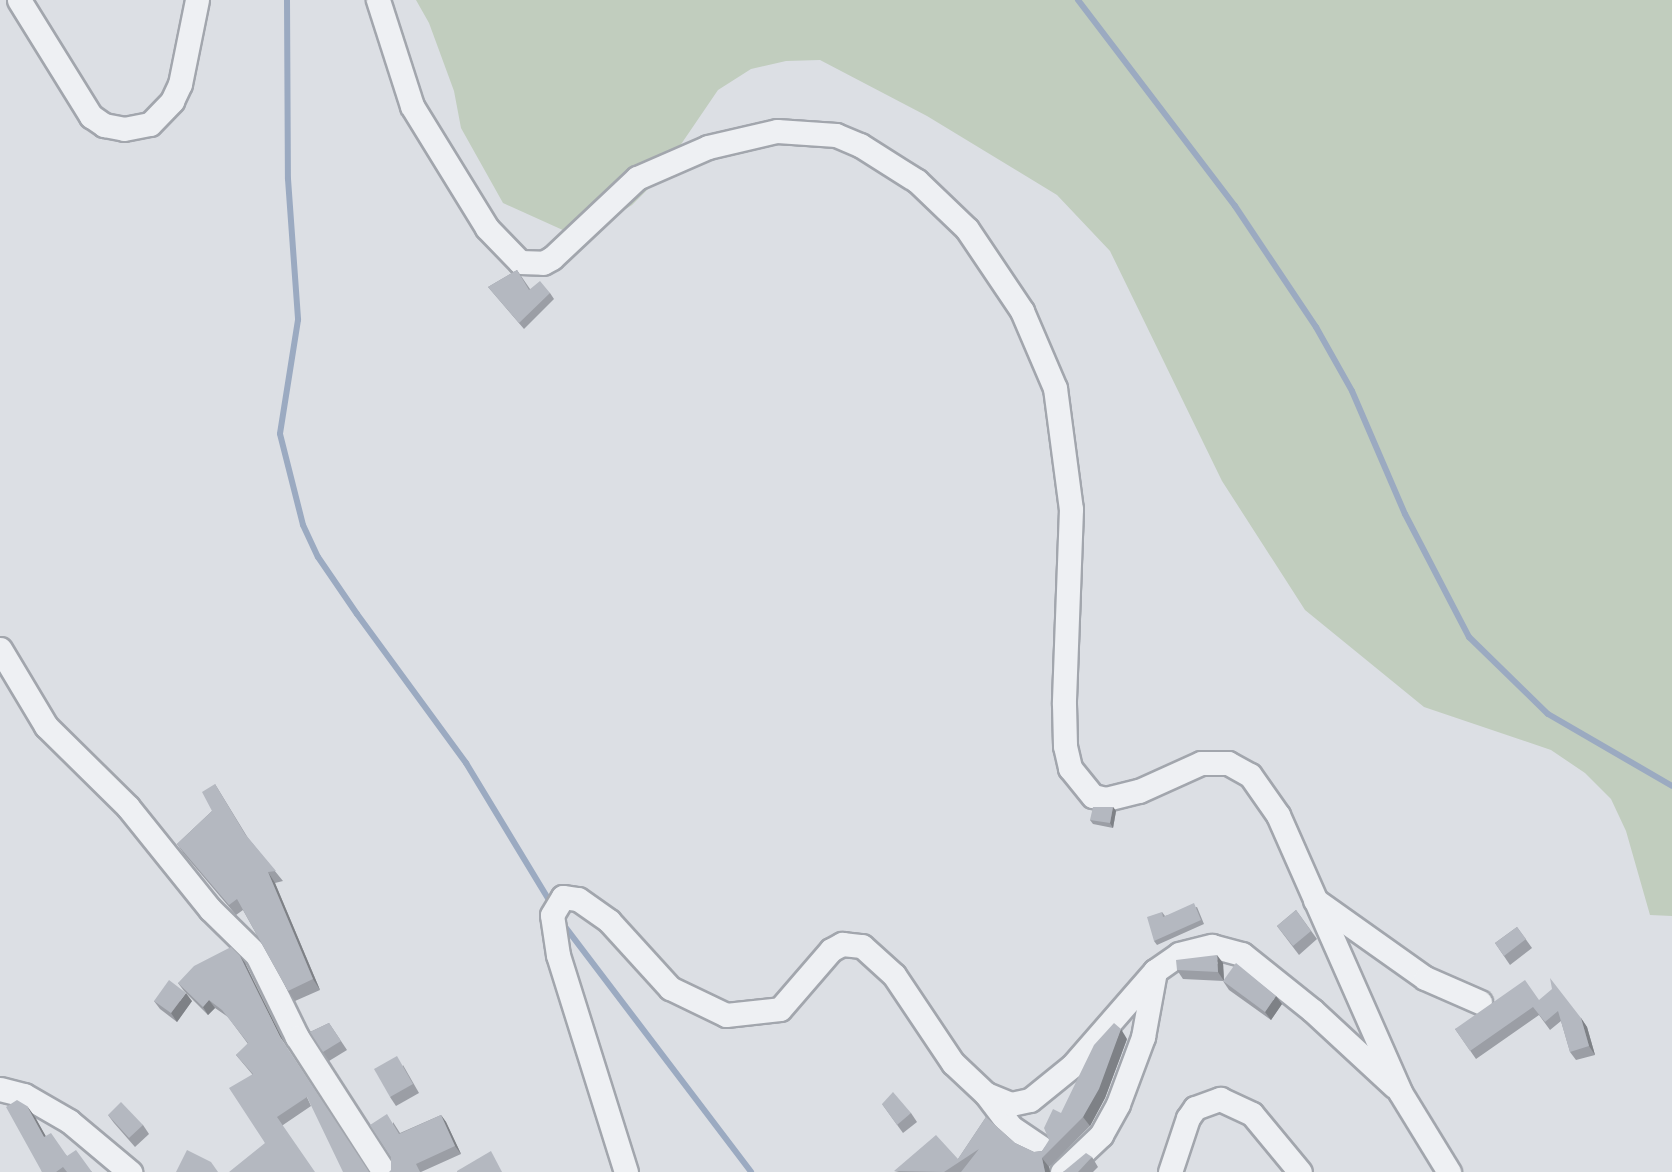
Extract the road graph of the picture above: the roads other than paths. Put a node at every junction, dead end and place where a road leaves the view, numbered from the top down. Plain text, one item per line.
1 (19, 0) edge
2 (197, 0) edge
3 (378, 0) edge
4 (0, 649) edge
5 (1315, 900) junction
6 (1155, 971) junction
7 (1480, 1002) dead end
8 (0, 1089) edge
9 (1401, 1092) junction
10 (986, 1094) junction
11 (1042, 1148) edge
12 (130, 1172) edge
13 (384, 1172) edge
14 (626, 1172) edge
15 (1062, 1172) edge
16 (1170, 1172) edge
17 (1300, 1172) edge
18 (1449, 1172) edge

1 - 2 street
3 - 5 street
4 - 13 street
5 - 7 street
5 - 9 street
6 - 9 street
6 - 10 street
6 - 15 street
8 - 12 street
9 - 18 street
10 - 11 street
10 - 14 street
16 - 17 street

